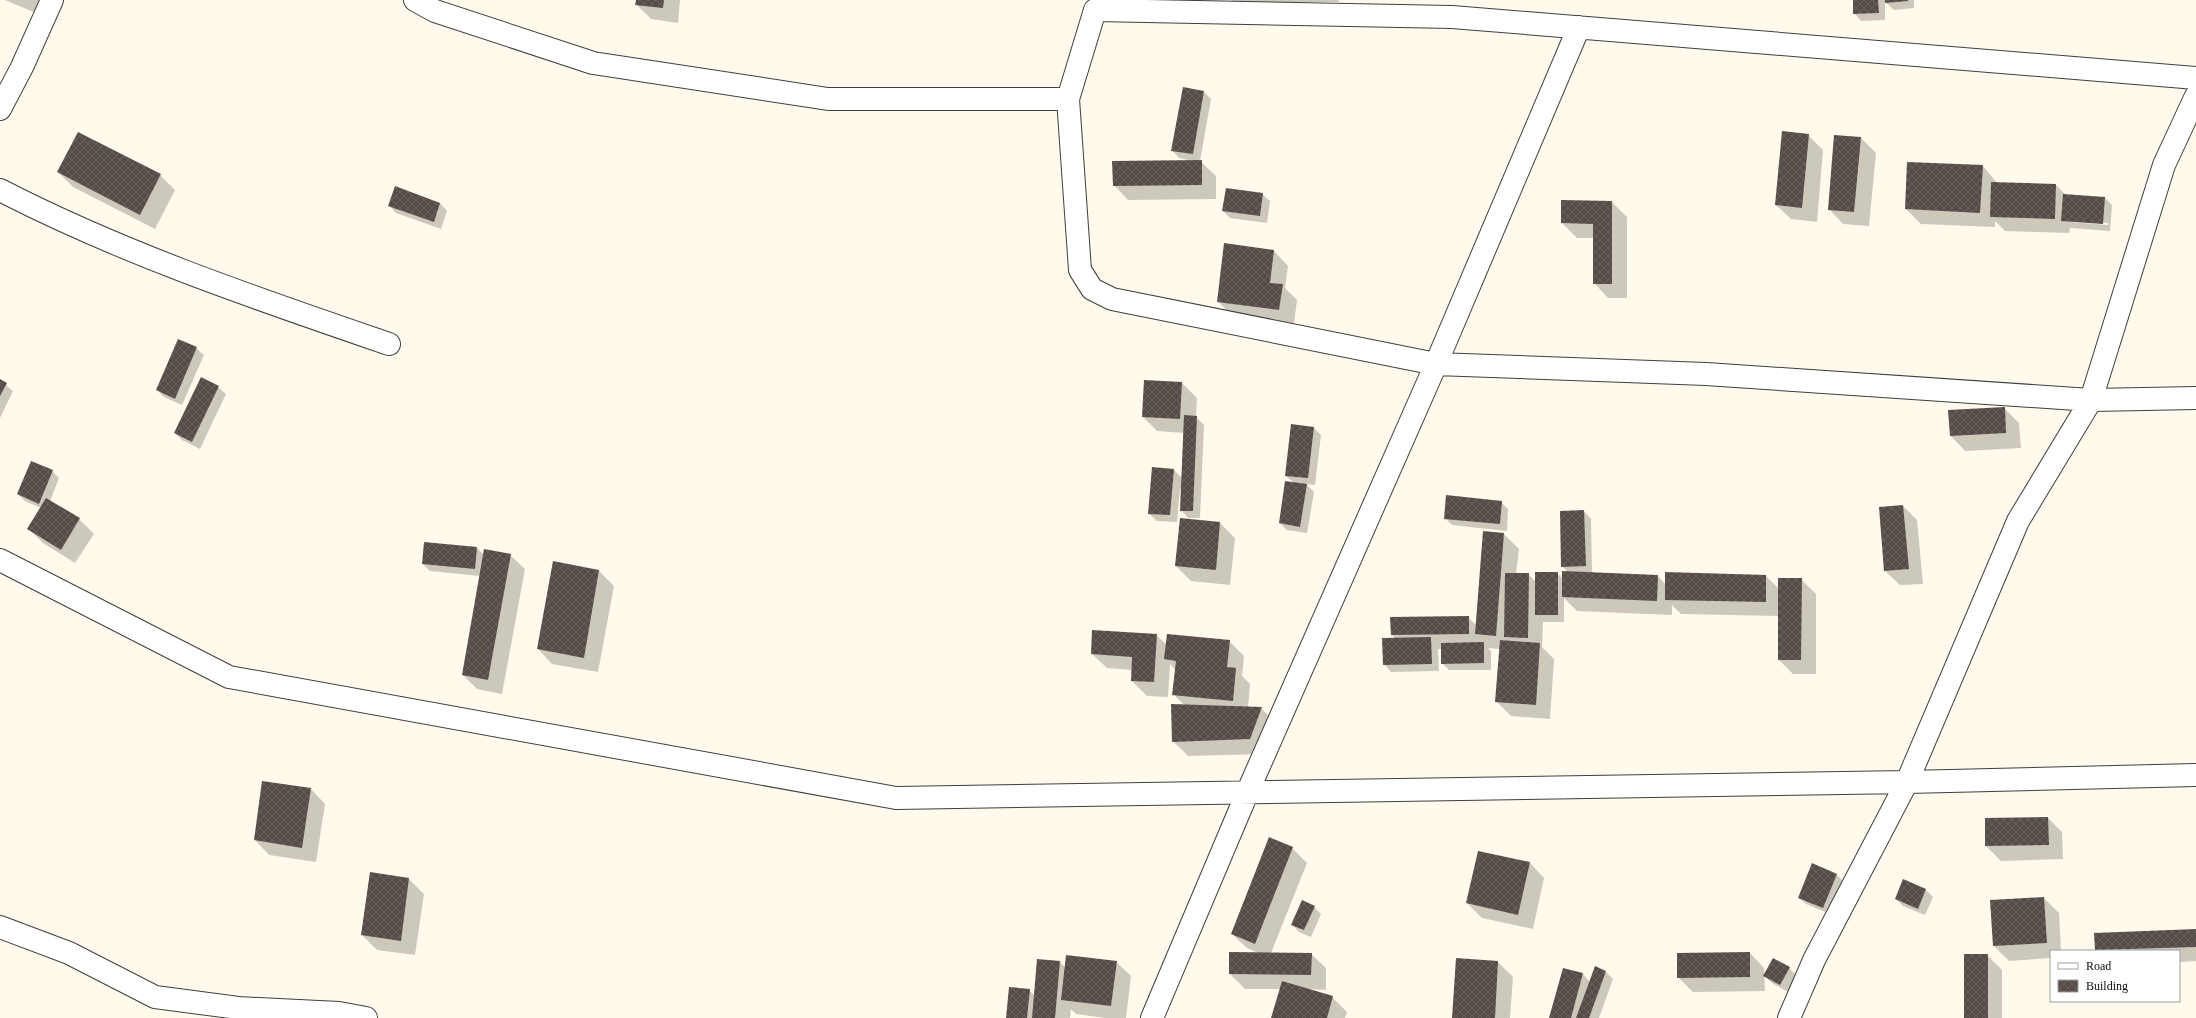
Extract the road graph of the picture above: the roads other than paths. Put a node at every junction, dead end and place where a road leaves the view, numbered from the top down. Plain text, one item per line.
1 (52, 0) edge
2 (415, 0) edge
3 (1579, 27) junction
4 (2196, 78) edge
5 (2196, 96) edge
6 (1068, 99) junction
7 (0, 109) edge
8 (0, 190) edge
9 (389, 344) dead end
10 (1436, 364) junction
11 (2196, 398) edge
12 (2091, 400) junction
13 (0, 560) edge
14 (2196, 775) edge
15 (1907, 782) junction
16 (1248, 791) junction
17 (0, 926) edge
18 (366, 1018) edge
19 (1152, 1018) edge
20 (1789, 1018) edge

1 - 7 street
2 - 6 street
3 - 4 street
3 - 6 street
3 - 10 street
5 - 12 street
6 - 10 street
8 - 9 street
10 - 12 street
10 - 16 street
11 - 12 street
12 - 15 street
13 - 16 street
14 - 15 street
15 - 16 street
15 - 20 street
16 - 19 street
17 - 18 street

